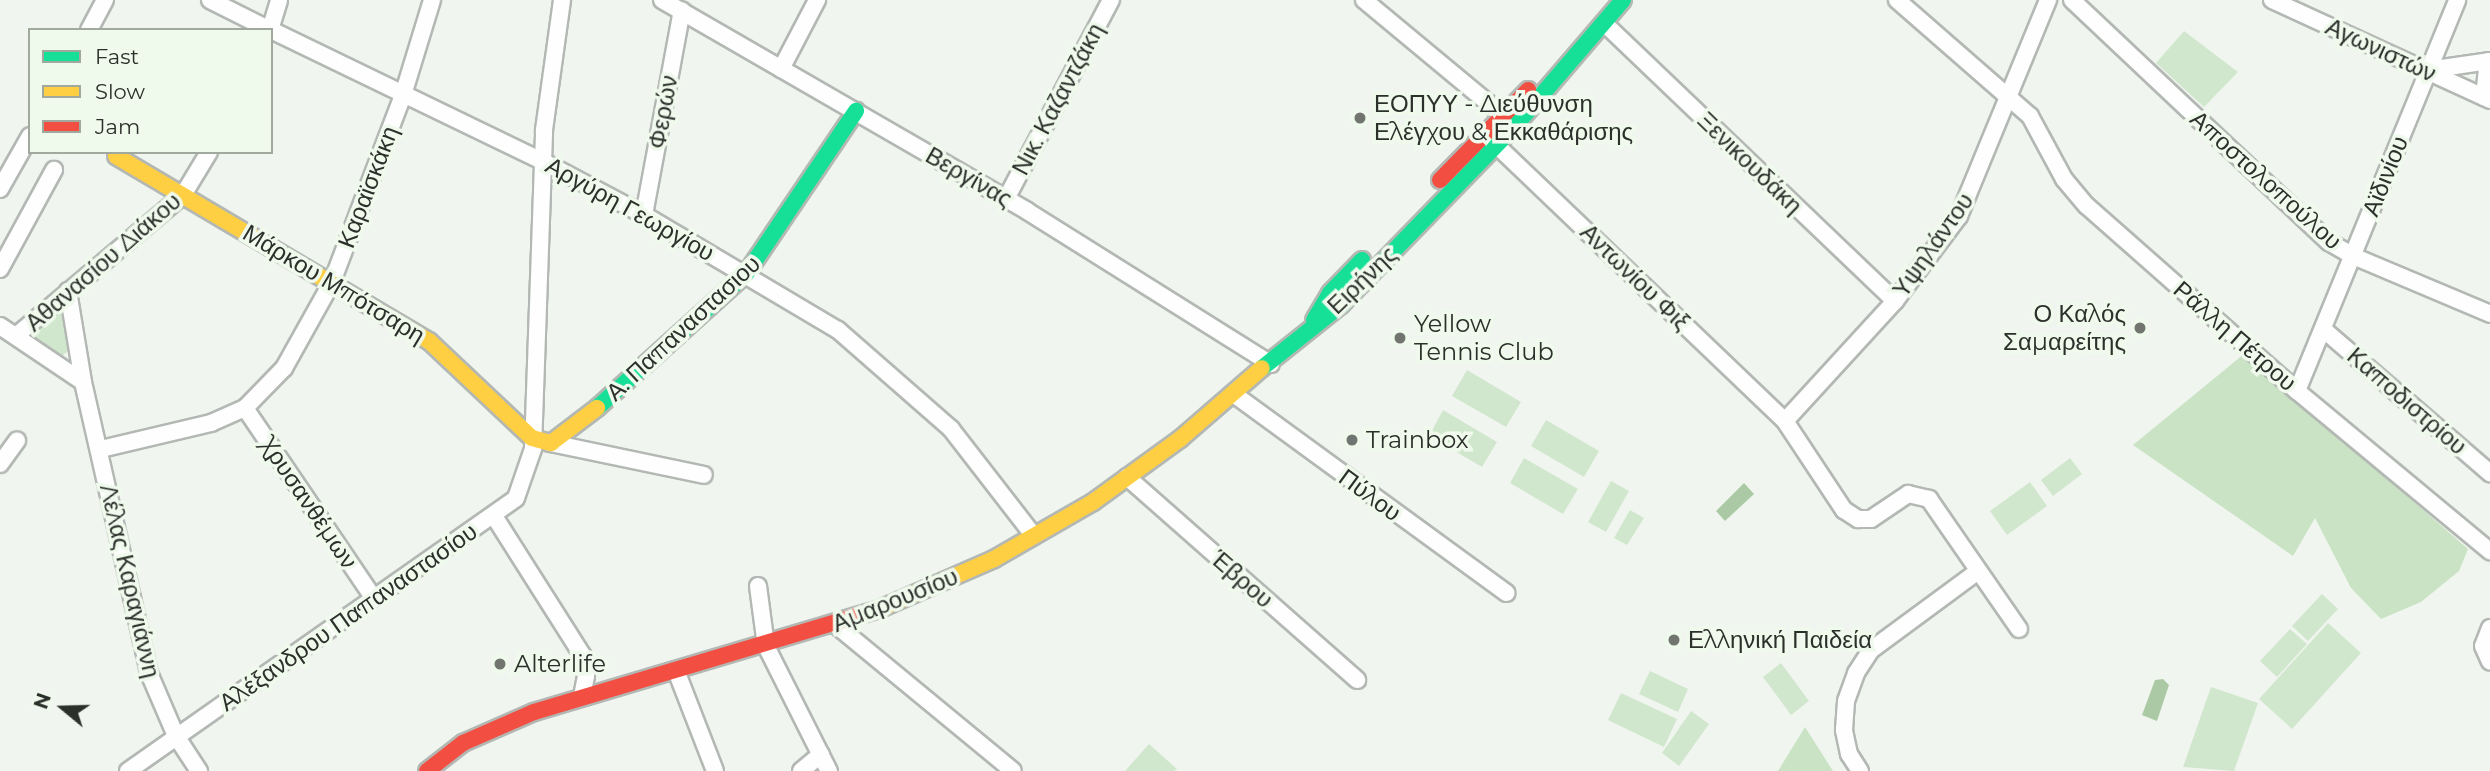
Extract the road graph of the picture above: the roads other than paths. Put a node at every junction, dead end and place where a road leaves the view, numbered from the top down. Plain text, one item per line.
1 (105, 0) edge
2 (209, 0) edge
3 (279, 0) edge
4 (432, 0) edge
5 (562, 0) edge
6 (662, 0) edge
7 (817, 0) edge
8 (1111, 0) edge
9 (1364, 0) edge
10 (1606, 0) edge
11 (1623, 0) edge
12 (1897, 0) edge
13 (2048, 0) edge
14 (2072, 0) edge
15 (2272, 0) edge
16 (2457, 0) edge
17 (682, 10) junction
18 (1605, 24) junction
19 (90, 28) edge
20 (267, 28) edge
21 (272, 28) edge
22 (273, 31) edge
23 (2489, 61) edge
24 (781, 69) junction
25 (2428, 69) junction
26 (403, 95) junction
27 (2009, 96) junction
28 (2487, 99) edge
29 (856, 111) junction
30 (1509, 120) junction
31 (28, 139) edge
32 (1491, 139) junction
33 (208, 154) edge
34 (116, 156) dead end
35 (544, 162) junction
36 (54, 170) dead end
37 (0, 189) edge
38 (183, 195) junction
39 (1006, 199) junction
40 (644, 215) junction
41 (2353, 256) junction
42 (0, 270) edge
43 (746, 274) junction
44 (332, 282) junction
45 (68, 291) junction
46 (1895, 300) junction
47 (2490, 314) edge
48 (0, 326) edge
49 (1311, 326) joint
50 (2323, 329) junction
51 (17, 335) junction
52 (1270, 363) junction
53 (83, 382) junction
54 (2297, 391) junction
55 (1235, 395) junction
56 (245, 408) junction
57 (1785, 421) junction
58 (532, 438) junction
59 (17, 441) dead end
60 (551, 443) junction
61 (101, 449) junction
62 (0, 464) edge
63 (2490, 473) edge
64 (704, 475) dead end
65 (1127, 477) junction
66 (494, 516) junction
67 (1034, 536) junction
68 (2490, 551) edge
69 (1978, 571) junction
70 (758, 586) dead end
71 (1507, 593) dead end
72 (373, 597) junction
73 (836, 625) junction
74 (2490, 628) edge
75 (2019, 629) dead end
76 (766, 646) junction
77 (2487, 659) edge
78 (677, 673) junction
79 (1357, 680) dead end
80 (582, 696) junction
81 (176, 736) junction
82 (821, 754) junction
83 (128, 771) edge
84 (199, 771) edge
85 (427, 771) edge
86 (715, 771) edge
87 (801, 771) edge
88 (829, 771) edge
89 (1013, 771) edge
90 (1860, 771) edge

1 - 19 street
2 - 20 street, Αργύρη Γεωργίου
3 - 21 street
4 - 26 street, Καραϊσκάκη
5 - 35 street, Αλέξανδρου Παπαναστασίου
6 - 17 street, Βεργίνας
7 - 24 street
8 - 39 street, Νικ. Καζαντζάκη
9 - 30 street
10 - 30 main road, Ειρήνης
11 - 18 main road, Ειρήνης
12 - 27 street, Ράλλη Πέτρου
13 - 27 street, Υψηλάντου
14 - 41 street, Αποστολοπούλου
15 - 25 street, Αγωνιστών
16 - 25 street, Αϊδινίου
17 - 24 street, Βεργίνας
17 - 40 street, Φερών
18 - 30 main road, Ειρήνης
18 - 46 street, Ξενικουδάκη
22 - 26 street, Αργύρη Γεωργίου
23 - 25 street
23 - 28 street
24 - 29 street, Βεργίνας
25 - 28 street, Αγωνιστών
25 - 41 street, Αϊδινίου
26 - 35 street, Αργύρη Γεωργίου
26 - 44 street, Καραϊσκάκη
27 - 46 street, Υψηλάντου
27 - 54 street, Ράλλη Πέτρου
29 - 39 street, Βεργίνας
29 - 43 main road, Α. Παπαναστασιου
30 - 32 main road, Ειρήνης
31 - 37 street
32 - 49 main road, Ειρήνης
32 - 57 street, Αντωνίου Φιξ
33 - 38 street, Αθανασίου Διάκου
34 - 38 main road, Μάρκου Μπότσαρη
35 - 40 street, Αργύρη Γεωργίου
35 - 58 street, Αλέξανδρου Παπαναστασίου
36 - 42 street
38 - 44 main road, Μάρκου Μπότσαρη
38 - 45 street, Αθανασίου Διάκου
39 - 52 street, Βεργίνας
40 - 43 street, Αργύρη Γεωργίου
41 - 47 street, Αποστολοπούλου
41 - 50 street, Αϊδινίου
43 - 60 main road, Α. Παπαναστασιου
43 - 67 street, Αργύρη Γεωργίου
44 - 56 street, Καραϊσκάκη
44 - 58 main road, Μάρκου Μπότσαρη
45 - 51 street, Αθανασίου Διάκου
45 - 53 street, Λέλας Καραγιάννη
46 - 57 street, Υψηλάντου
48 - 51 street
49 - 52 main road, Αμαρουσίου
50 - 54 street, Αϊδινίου
50 - 63 street, Καποδιστρίου
51 - 53 street
52 - 55 main road, Αμαρουσίου
53 - 61 street, Λέλας Καραγιάννη
54 - 68 street, Ράλλη Πέτρου
55 - 65 main road, Αμαρουσίου
55 - 71 street, Πύλου
56 - 61 street, Καραϊσκάκη
56 - 72 street, Χρυσανθέμων
57 - 69 street, Αντωνίου Φιξ
58 - 60 main road
58 - 66 street, Αλέξανδρου Παπαναστασίου
59 - 62 street
60 - 64 street
61 - 81 street, Λέλας Καραγιάννη
65 - 67 main road, Αμαρουσίου
65 - 79 street, Έβρου
66 - 72 street, Αλέξανδρου Παπαναστασίου
66 - 80 street
67 - 73 main road, Αμαρουσίου
69 - 75 street
69 - 90 street
70 - 76 street
72 - 81 street, Αλέξανδρου Παπαναστασίου
73 - 76 main road, Αμαρουσίου
73 - 89 street
74 - 77 street
76 - 78 main road, Αμαρουσίου
76 - 82 street
78 - 80 main road, Αμαρουσίου
78 - 86 street
80 - 85 main road, Αμαρουσίου
81 - 83 street, Αλέξανδρου Παπαναστασίου
81 - 84 street, Λέλας Καραγιάννη
82 - 87 street
82 - 88 street

